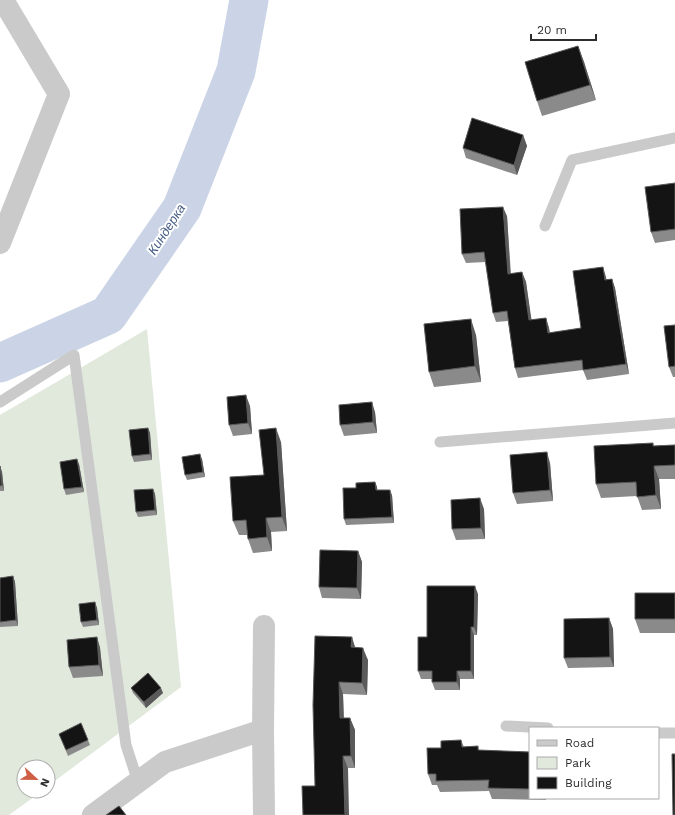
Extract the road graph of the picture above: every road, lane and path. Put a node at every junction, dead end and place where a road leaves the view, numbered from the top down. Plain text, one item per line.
1 (3, 0) edge
2 (675, 138) edge
3 (545, 226) dead end
4 (0, 243) edge
5 (0, 402) edge
6 (675, 423) edge
7 (440, 442) dead end
8 (264, 626) dead end
9 (506, 726) dead end
10 (529, 727) edge
11 (263, 730) junction
12 (659, 732) edge
13 (675, 733) edge
14 (138, 782) junction
15 (93, 815) edge
16 (264, 815) edge

1 - 4 street
2 - 3 lane
5 - 14 lane
6 - 7 lane
8 - 11 street
9 - 10 lane
11 - 14 street
11 - 16 street
12 - 13 lane
14 - 15 street

